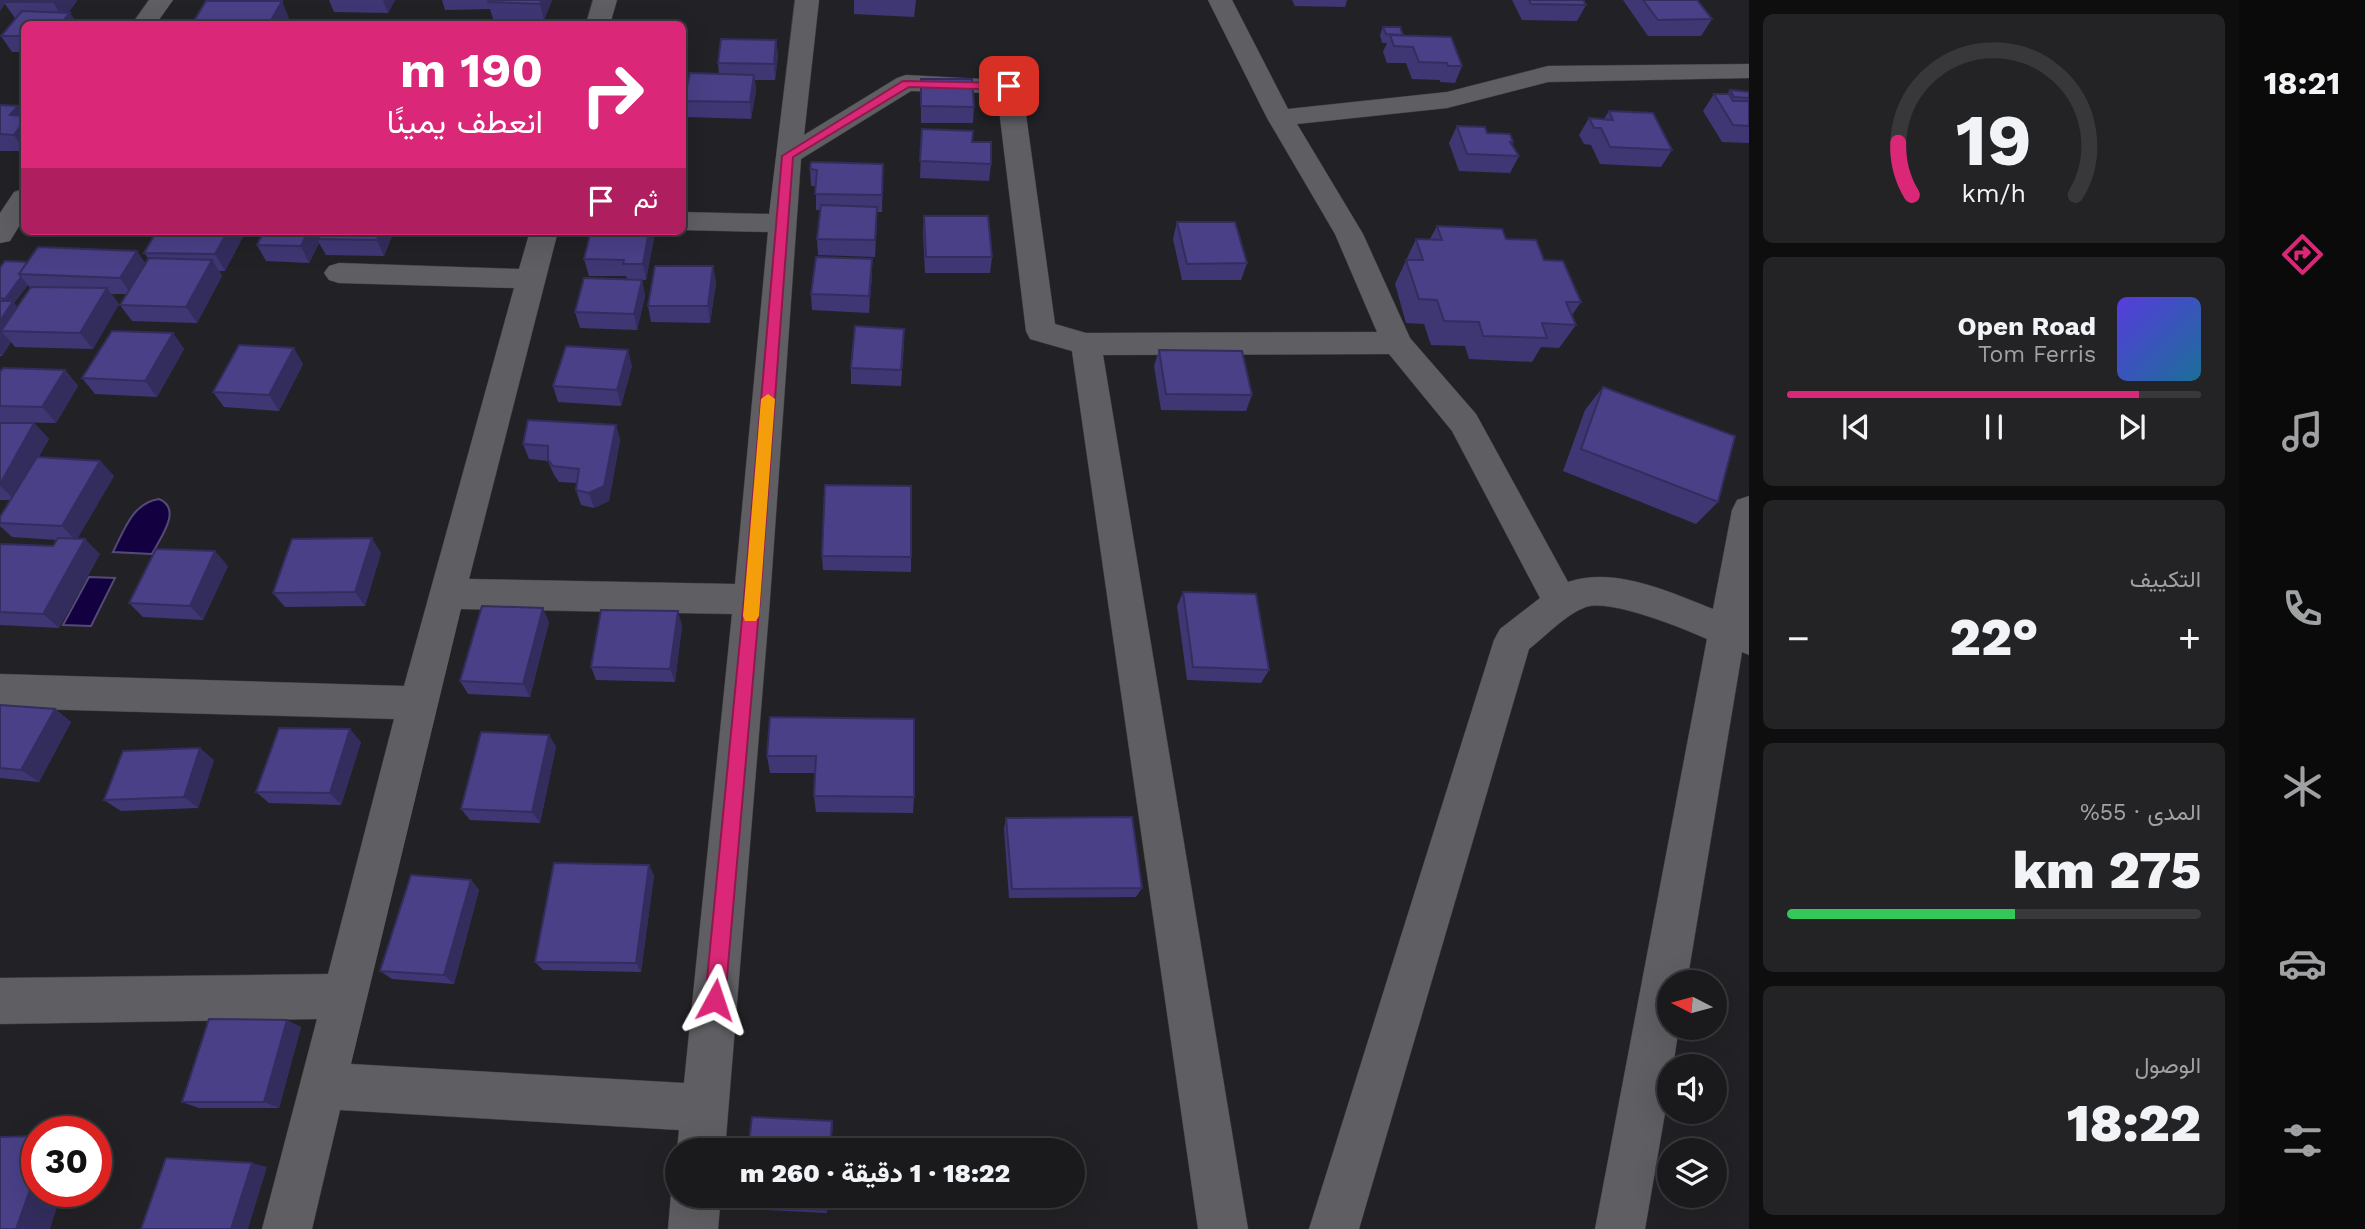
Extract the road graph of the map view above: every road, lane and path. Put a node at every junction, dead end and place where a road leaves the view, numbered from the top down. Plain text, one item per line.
1 (161, 0) edge
2 (605, 0) edge
3 (807, 0) edge
4 (1220, 0) edge
5 (146, 21) edge
6 (599, 21) edge
7 (1749, 71) edge
8 (1280, 118) junction
9 (788, 156) junction
10 (21, 202) edge
11 (686, 221) edge
12 (782, 223) junction
13 (0, 234) edge
14 (543, 235) edge
15 (338, 273) dead end
16 (531, 279) junction
17 (1397, 343) junction
18 (1086, 344) junction
19 (1749, 510) edge
20 (448, 594) junction
21 (752, 599) junction
22 (1563, 604) junction
23 (1737, 634) edge
24 (0, 691) edge
25 (418, 703) junction
26 (345, 996) junction
27 (0, 1001) edge
28 (325, 1086) junction
29 (703, 1129) edge
30 (695, 1208) edge
31 (288, 1229) edge
32 (693, 1229) edge
33 (1223, 1229) edge
34 (1334, 1229) edge
35 (1620, 1229) edge

1 - 5 street
2 - 6 street
3 - 9 street
4 - 8 street
7 - 8 street
8 - 17 street
9 - 12 street
9 - 18 street
10 - 13 street
11 - 12 street
12 - 21 street
14 - 16 street
15 - 16 street
16 - 20 street
17 - 18 street
17 - 22 street
18 - 33 street
19 - 23 street
20 - 21 street
20 - 25 street
21 - 29 street
22 - 23 street
22 - 34 street
23 - 35 street
24 - 25 street
25 - 26 street
26 - 27 street
26 - 28 street
28 - 29 street
28 - 31 street
30 - 32 street

